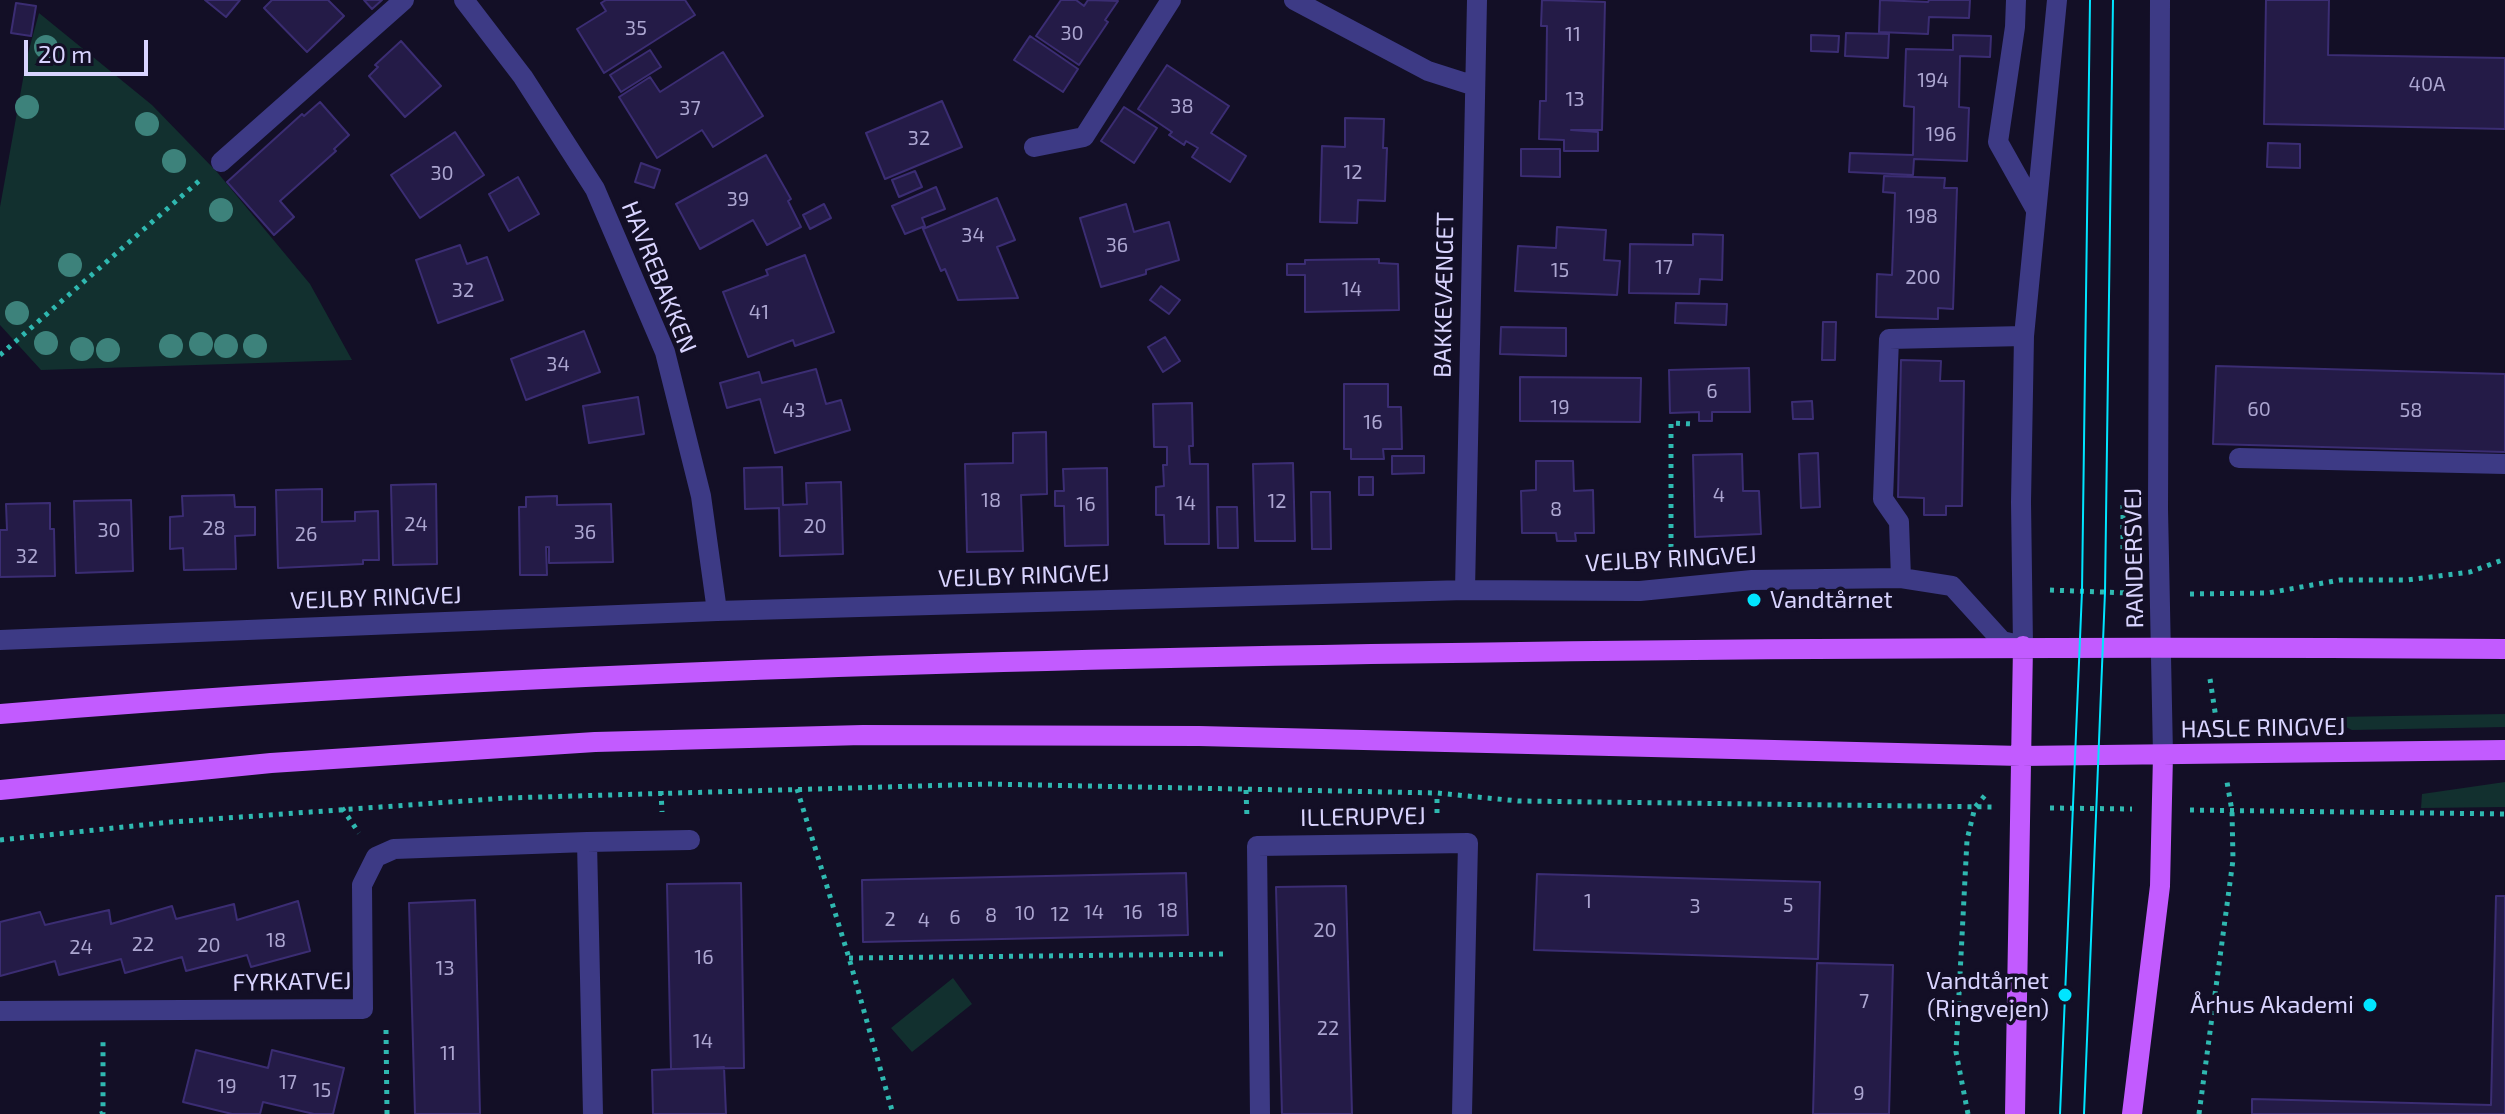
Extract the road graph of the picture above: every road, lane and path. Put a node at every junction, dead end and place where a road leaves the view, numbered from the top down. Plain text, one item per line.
1 (404, 0) edge
2 (464, 0) edge
3 (1171, 0) edge
4 (1294, 0) edge
5 (1477, 0) edge
6 (2016, 0) edge
7 (2057, 0) edge
8 (2160, 0) edge
9 (1475, 86) junction
10 (1034, 147) dead end
11 (221, 162) joint
12 (2035, 208) junction
13 (2024, 336) junction
14 (0, 355) edge
15 (1693, 424) dead end
16 (2239, 458) dead end
17 (2505, 464) edge
18 (2123, 499) dead end
19 (2123, 549) dead end
20 (2505, 559) edge
21 (1901, 578) junction
22 (1675, 587) junction
23 (1465, 590) junction
24 (2022, 590) junction
25 (2160, 594) junction
26 (717, 611) junction
27 (0, 640) edge
28 (2023, 646) junction
29 (2161, 646) junction
30 (2204, 646) junction
31 (2505, 649) edge
32 (0, 714) edge
33 (2505, 750) edge
34 (2222, 754) junction
35 (2163, 755) junction
36 (2021, 756) junction
37 (797, 789) junction
38 (0, 790) edge
39 (1975, 807) junction
40 (2021, 807) junction
41 (2162, 810) junction
42 (2232, 811) junction
43 (2505, 814) edge
44 (0, 840) edge
45 (690, 840) dead end
46 (587, 842) junction
47 (1258, 953) junction
48 (849, 958) junction
49 (363, 1009) junction
50 (104, 1010) junction
51 (0, 1011) edge
52 (102, 1114) edge
53 (387, 1114) edge
54 (593, 1114) edge
55 (893, 1114) edge
56 (1260, 1114) edge
57 (1462, 1114) edge
58 (1968, 1114) edge
59 (2015, 1114) edge
60 (2132, 1114) edge
61 (2199, 1114) edge

1 - 11 street
2 - 26 street, HAVREBAKKEN
3 - 10 street
4 - 9 street
5 - 9 street, BAKKEVÆNGET
6 - 12 street
7 - 12 street
8 - 25 street, RANDERSVEJ
9 - 23 street, BAKKEVÆNGET
11 - 14 path
12 - 13 street
13 - 21 street
13 - 24 street
15 - 22 path
16 - 17 street
18 - 19 path
20 - 25 path
21 - 22 street, VEJLBY RINGVEJ
21 - 28 street, VEJLBY RINGVEJ
22 - 23 street, VEJLBY RINGVEJ
23 - 26 street, VEJLBY RINGVEJ
24 - 25 path
24 - 28 street
25 - 29 street, RANDERSVEJ
26 - 27 street, VEJLBY RINGVEJ
28 - 29 main road, VEJLBY RINGVEJ
28 - 32 main road, VEJLBY RINGVEJ
28 - 36 main road
29 - 30 main road
29 - 35 street, RANDERSVEJ
30 - 31 main road
30 - 34 path
33 - 34 main road, HASLE RINGVEJ
34 - 35 main road, HASLE RINGVEJ
34 - 42 path
35 - 36 main road, HASLE RINGVEJ
35 - 41 main road, RANDERSVEJ
36 - 38 main road
36 - 39 path
36 - 40 main road
37 - 39 path
37 - 44 path
37 - 48 path
39 - 40 path
39 - 58 path
40 - 41 path
40 - 59 main road
41 - 42 path
41 - 60 main road, RANDERSVEJ
42 - 43 path
42 - 61 path
45 - 46 street, FYRKATVEJ
46 - 49 street, FYRKATVEJ
46 - 54 street
47 - 48 path
47 - 56 street, ILLERUPVEJ
47 - 57 street, ILLERUPVEJ
48 - 55 path
49 - 50 street, FYRKATVEJ
49 - 53 path
50 - 51 street, FYRKATVEJ
50 - 52 path

